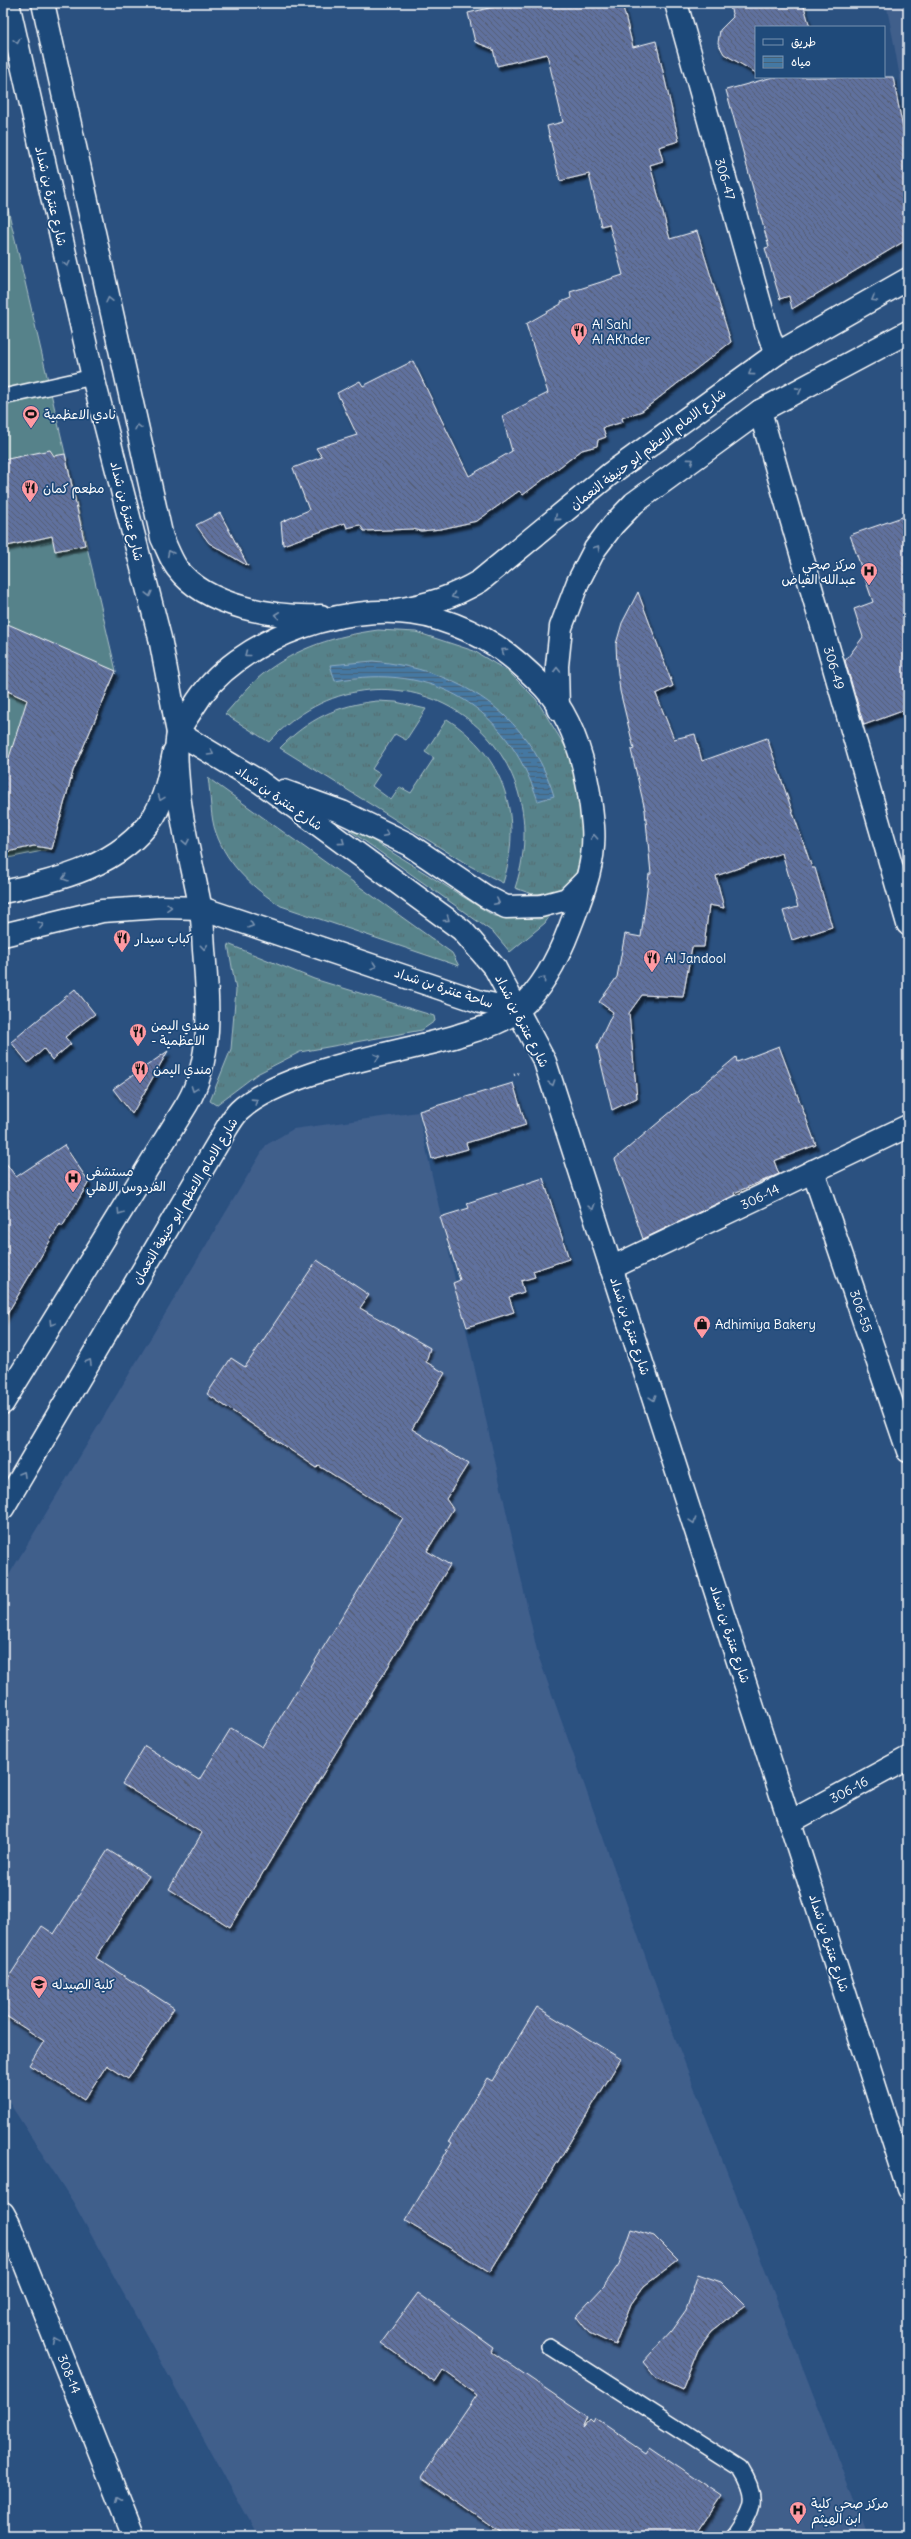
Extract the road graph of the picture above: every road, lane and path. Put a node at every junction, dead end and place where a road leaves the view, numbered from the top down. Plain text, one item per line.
1 (8, 3) edge
2 (43, 3) edge
3 (676, 3) edge
4 (908, 279) edge
5 (908, 332) edge
6 (776, 354) junction
7 (93, 377) junction
8 (3, 397) edge
9 (760, 411) junction
10 (390, 612) junction
11 (344, 615) junction
12 (558, 709) junction
13 (178, 733) junction
14 (260, 782) junction
15 (589, 876) junction
16 (3, 892) edge
17 (201, 908) junction
18 (908, 924) edge
19 (3, 935) edge
20 (518, 1010) junction
21 (522, 1072) dead end
22 (514, 1075) dead end
23 (908, 1126) edge
24 (813, 1172) junction
25 (611, 1268) junction
26 (3, 1403) edge
27 (908, 1451) edge
28 (3, 1508) edge
29 (908, 1758) edge
30 (790, 1822) junction
31 (908, 2188) edge
32 (5, 2221) edge
33 (549, 2346) dead end
34 (133, 2536) edge
35 (735, 2536) edge

1 -> 7 main road, شارع عنترة بن شداد
11 -> 2 main road
3 - 6 main road, 306-47
4 -> 6 main road, شارع الامام الاعظم ابو حنيفة النعمان
9 -> 5 main road
6 -> 10 main road, شارع الامام الاعظم ابو حنيفة النعمان
7 - 8 lane
7 -> 13 main road, شارع عنترة بن شداد
12 -> 9 main road
9 - 18 main road, 306-49
10 - 11 main road
12 -> 10 main road
11 -> 13 main road
15 -> 12 main road
13 -> 14 main road, شارع عنترة بن شداد
13 -> 16 main road
13 -> 17 main road
14 -> 15 main road
14 -> 20 main road, شارع عنترة بن شداد
20 -> 15 main road
19 -> 17 main road, ساحة عنترة بن شداد
17 -> 20 main road, ساحة عنترة بن شداد
17 -> 26 main road
20 -> 25 main road, شارع عنترة بن شداد
28 -> 20 main road, شارع الامام الاعظم ابو حنيفة النعمان
21 - 22 path
23 - 24 main road, 306-14
24 - 25 main road, 306-14
24 - 27 main road, 306-55
25 -> 30 main road, شارع عنترة بن شداد
29 - 30 main road, 306-16
30 - 31 main road, شارع عنترة بن شداد
34 -> 32 main road, 308-14
33 - 35 lane

